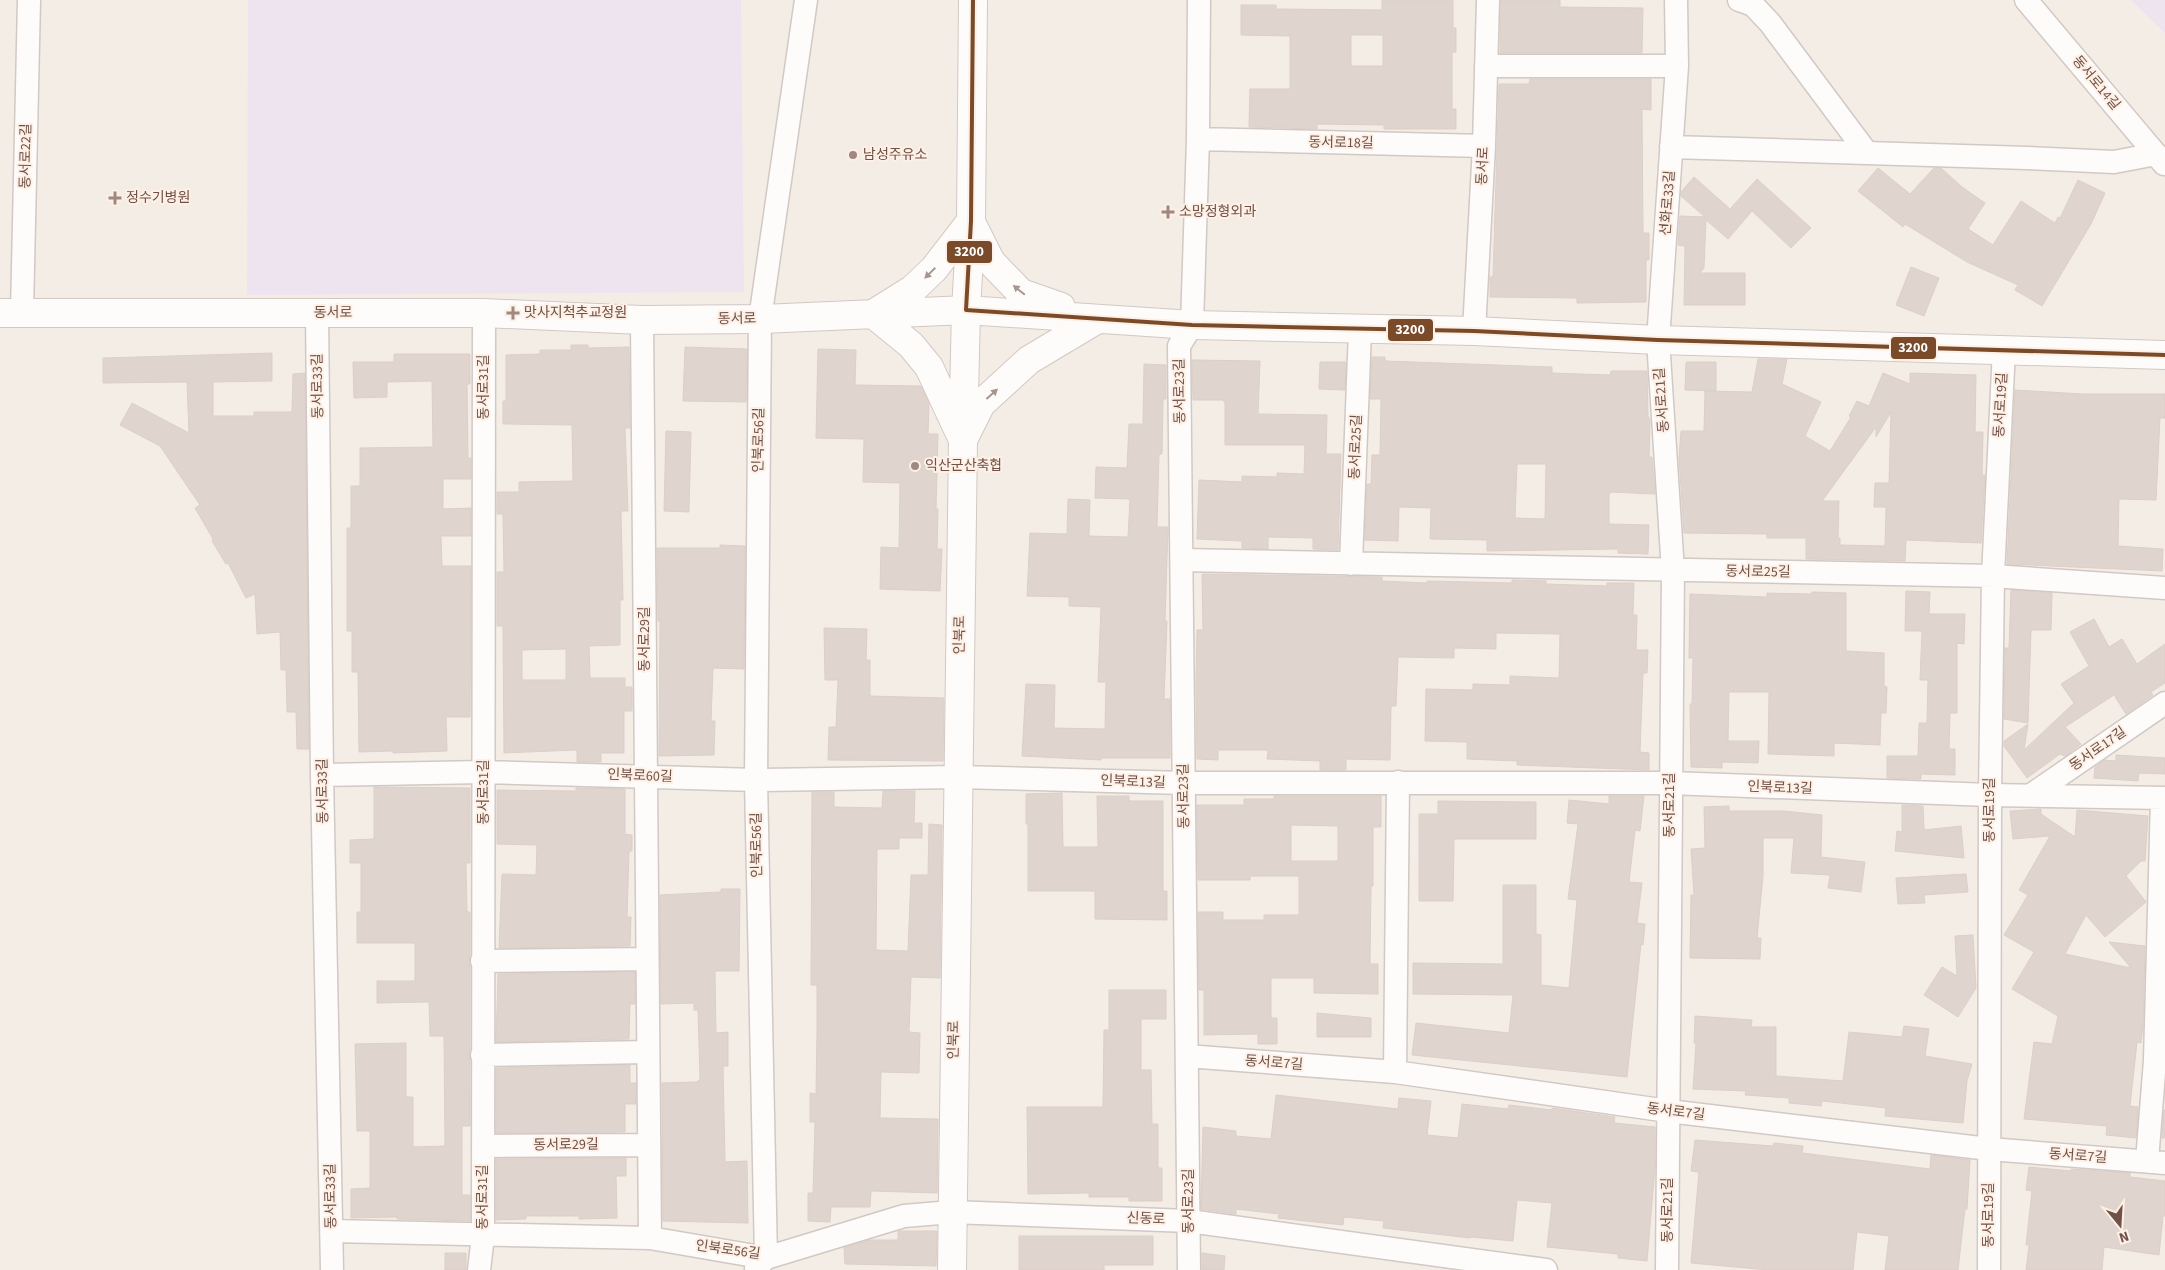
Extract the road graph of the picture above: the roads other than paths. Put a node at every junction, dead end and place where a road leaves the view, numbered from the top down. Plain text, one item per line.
1 (29, 0) edge
2 (806, 0) edge
3 (973, 0) edge
4 (1199, 0) edge
5 (1488, 0) edge
6 (1676, 0) edge
7 (1739, 0) edge
8 (2026, 0) edge
9 (1486, 66) junction
10 (1677, 66) junction
11 (1198, 139) junction
12 (1484, 146) junction
13 (1672, 147) junction
14 (1867, 153) junction
15 (2160, 160) edge
16 (971, 221) junction
17 (966, 310) junction
18 (11, 313) edge
19 (317, 313) junction
20 (484, 313) junction
21 (873, 314) junction
22 (760, 319) junction
23 (642, 320) junction
24 (1096, 320) junction
25 (1192, 325) junction
26 (1360, 330) junction
27 (1474, 332) junction
28 (1658, 340) junction
29 (2004, 349) junction
30 (2165, 355) edge
31 (963, 440) junction
32 (1182, 560) junction
33 (1351, 564) junction
34 (1673, 571) junction
35 (1992, 576) junction
36 (2165, 588) edge
37 (2165, 703) edge
38 (484, 772) junction
39 (322, 775) junction
40 (646, 776) junction
41 (958, 777) junction
42 (756, 780) junction
43 (1398, 782) junction
44 (1184, 783) junction
45 (1670, 784) junction
46 (1990, 795) junction
47 (2031, 795) junction
48 (2164, 798) edge
49 (647, 958) junction
50 (482, 961) junction
51 (2161, 1008) edge
52 (648, 1052) junction
53 (482, 1055) junction
54 (1187, 1056) junction
55 (2160, 1060) edge
56 (1395, 1072) junction
57 (1668, 1111) junction
58 (649, 1144) junction
59 (483, 1146) junction
60 (1989, 1149) junction
61 (2156, 1162) edge
62 (952, 1212) junction
63 (1189, 1221) junction
64 (332, 1230) junction
65 (483, 1236) junction
66 (650, 1238) junction
67 (760, 1264) edge
68 (332, 1270) edge
69 (479, 1270) edge
70 (952, 1270) edge
71 (1189, 1270) edge
72 (1546, 1270) edge
73 (1667, 1270) edge
74 (1989, 1270) edge

1 - 18 street, 동서로22길
2 - 22 street, 인북로56길
3 - 16 street, 인북로
4 - 11 street
5 - 9 street, 동서로
6 - 10 street, 선화로33길
7 - 14 street
8 - 15 street, 동서로14길
9 - 10 street
9 - 12 street, 동서로
10 - 13 street, 선화로33길
11 - 12 street, 동서로18길
11 - 25 street
12 - 27 street, 동서로
13 - 14 street
13 - 28 street, 선화로33길
14 - 15 street
16 - 17 street, 인북로
16 -> 21 street
24 -> 16 street
17 - 21 street, 동서로
17 - 24 street, 동서로
17 - 31 street, 인북로
18 - 19 street, 동서로
19 - 20 street, 동서로
19 - 39 street, 동서로33길
20 - 23 street, 동서로
20 - 38 street, 동서로31길
21 - 22 street, 동서로
21 - 31 street
22 - 23 street, 동서로
22 - 42 street, 인북로56길
23 - 40 street, 동서로29길
24 - 25 street, 동서로
31 -> 24 street
25 - 26 street, 동서로
25 - 32 street, 동서로23길
26 - 27 street, 동서로
26 - 33 street, 동서로25길
27 - 28 street, 동서로
28 - 29 street, 동서로
28 - 34 street, 동서로21길
29 - 30 street, 동서로
29 - 35 street, 동서로19길
31 - 41 street, 인북로
32 - 33 street, 동서로25길
32 - 44 street, 동서로23길
33 - 34 street, 동서로25길
34 - 35 street, 동서로25길
34 - 45 street, 동서로21길
35 - 36 street, 동서로25길
35 - 46 street, 동서로19길
37 - 47 street, 동서로17길
38 - 39 street, 인북로60길
38 - 40 street, 인북로60길
38 - 50 street, 동서로31길
39 - 64 street, 동서로33길
40 - 42 street, 인북로60길
40 - 49 street, 동서로29길
41 - 42 street, 인북로60길
41 - 44 street, 인북로13길
41 - 62 street, 인북로
42 - 67 street, 인북로56길
43 - 44 street, 인북로13길
43 - 45 street, 인북로13길
43 - 56 street
44 - 54 street, 동서로23길
45 - 46 street, 인북로13길
45 - 57 street, 동서로21길
46 - 47 street, 인북로13길
46 - 60 street, 동서로19길
47 - 48 street, 인북로13길
48 - 51 street, 인북로13길
49 - 50 street
49 - 52 street, 동서로29길
50 - 53 street, 동서로31길
51 - 55 street, 인북로13길
52 - 53 street
52 - 58 street, 동서로29길
53 - 59 street, 동서로31길
54 - 56 street, 동서로7길
54 - 63 street, 동서로23길
55 - 61 street, 인북로13길
56 - 57 street, 동서로7길
57 - 60 street, 동서로7길
57 - 73 street, 동서로21길
58 - 59 street, 동서로29길
58 - 66 street, 동서로29길
59 - 65 street, 동서로31길
60 - 61 street, 동서로7길
60 - 74 street, 동서로19길
62 - 63 street, 신동로
62 - 67 street, 신동로
62 - 70 street, 인북로
63 - 71 street, 동서로23길
63 - 72 street, 신동로
64 - 65 street, 인북로56길
64 - 68 street, 동서로33길
65 - 66 street, 인북로56길
65 - 69 street, 동서로31길
66 - 67 street, 인북로56길

